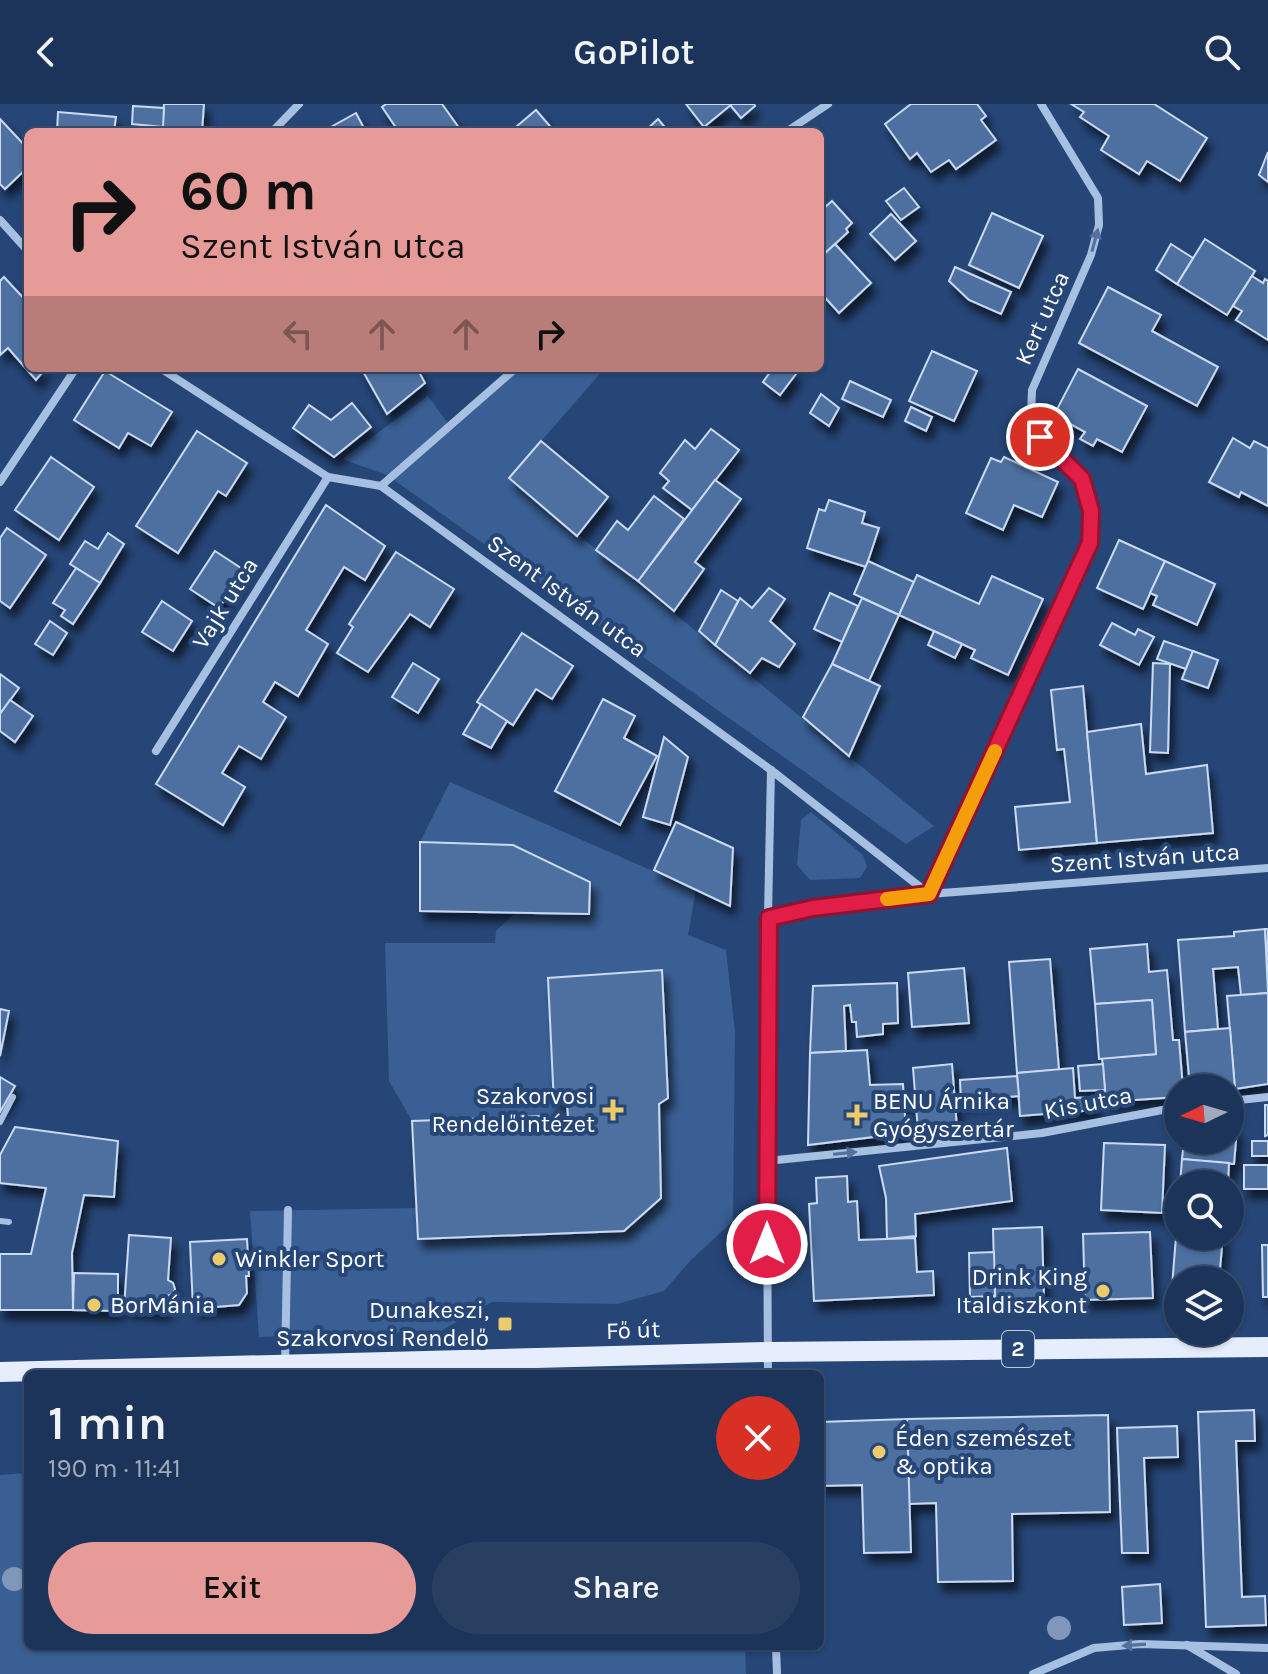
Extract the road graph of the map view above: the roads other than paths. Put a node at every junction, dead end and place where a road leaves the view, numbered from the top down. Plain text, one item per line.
1 (287, 104) edge
2 (299, 104) edge
3 (828, 104) edge
4 (1041, 104) edge
5 (286, 116) junction
6 (276, 128) edge
7 (792, 128) edge
8 (0, 220) edge
9 (24, 247) edge
10 (73, 372) edge
11 (166, 372) edge
12 (511, 372) edge
13 (328, 477) junction
14 (0, 482) edge
15 (381, 486) junction
16 (156, 751) dead end
17 (771, 770) junction
18 (1268, 868) edge
19 (929, 894) junction
20 (769, 918) junction
21 (13, 1097) dead end
22 (1268, 1097) edge
23 (1244, 1100) edge
24 (1164, 1110) edge
25 (0, 1122) edge
26 (767, 1161) junction
27 (288, 1210) dead end
28 (0, 1221) edge
29 (9, 1222) dead end
30 (1268, 1347) edge
31 (768, 1352) junction
32 (285, 1365) junction
33 (81, 1370) edge
34 (768, 1370) edge
35 (24, 1371) edge
36 (0, 1372) edge
37 (1186, 1644) junction
38 (1268, 1648) edge
39 (776, 1650) edge
40 (777, 1674) edge
41 (1033, 1674) edge
42 (1236, 1674) edge

1 - 5 street
2 - 5 street
3 - 7 street
19 -> 4 street, Kert utca
5 - 6 street
8 - 9 street
10 - 14 street
11 - 13 street, Szent István utca
12 - 15 street
13 - 15 street, Szent István utca
13 - 16 street, Vajk utca
15 - 17 street, Szent István utca
17 - 19 street, Szent István utca
17 - 20 street
18 - 19 street, Szent István utca
19 - 20 street, Szent István utca
20 - 26 street
21 - 25 lane
22 - 23 street
26 -> 24 street, Kis utca
26 - 31 street
27 - 32 street
28 - 29 lane
30 - 31 main road, Fő út / 2
31 - 32 main road, Fő út / 2
31 - 34 street
32 - 33 main road, Fő út / 2
35 - 36 main road, Fő út / 2
37 - 38 street
37 -> 41 street
37 - 42 street
39 - 40 street

